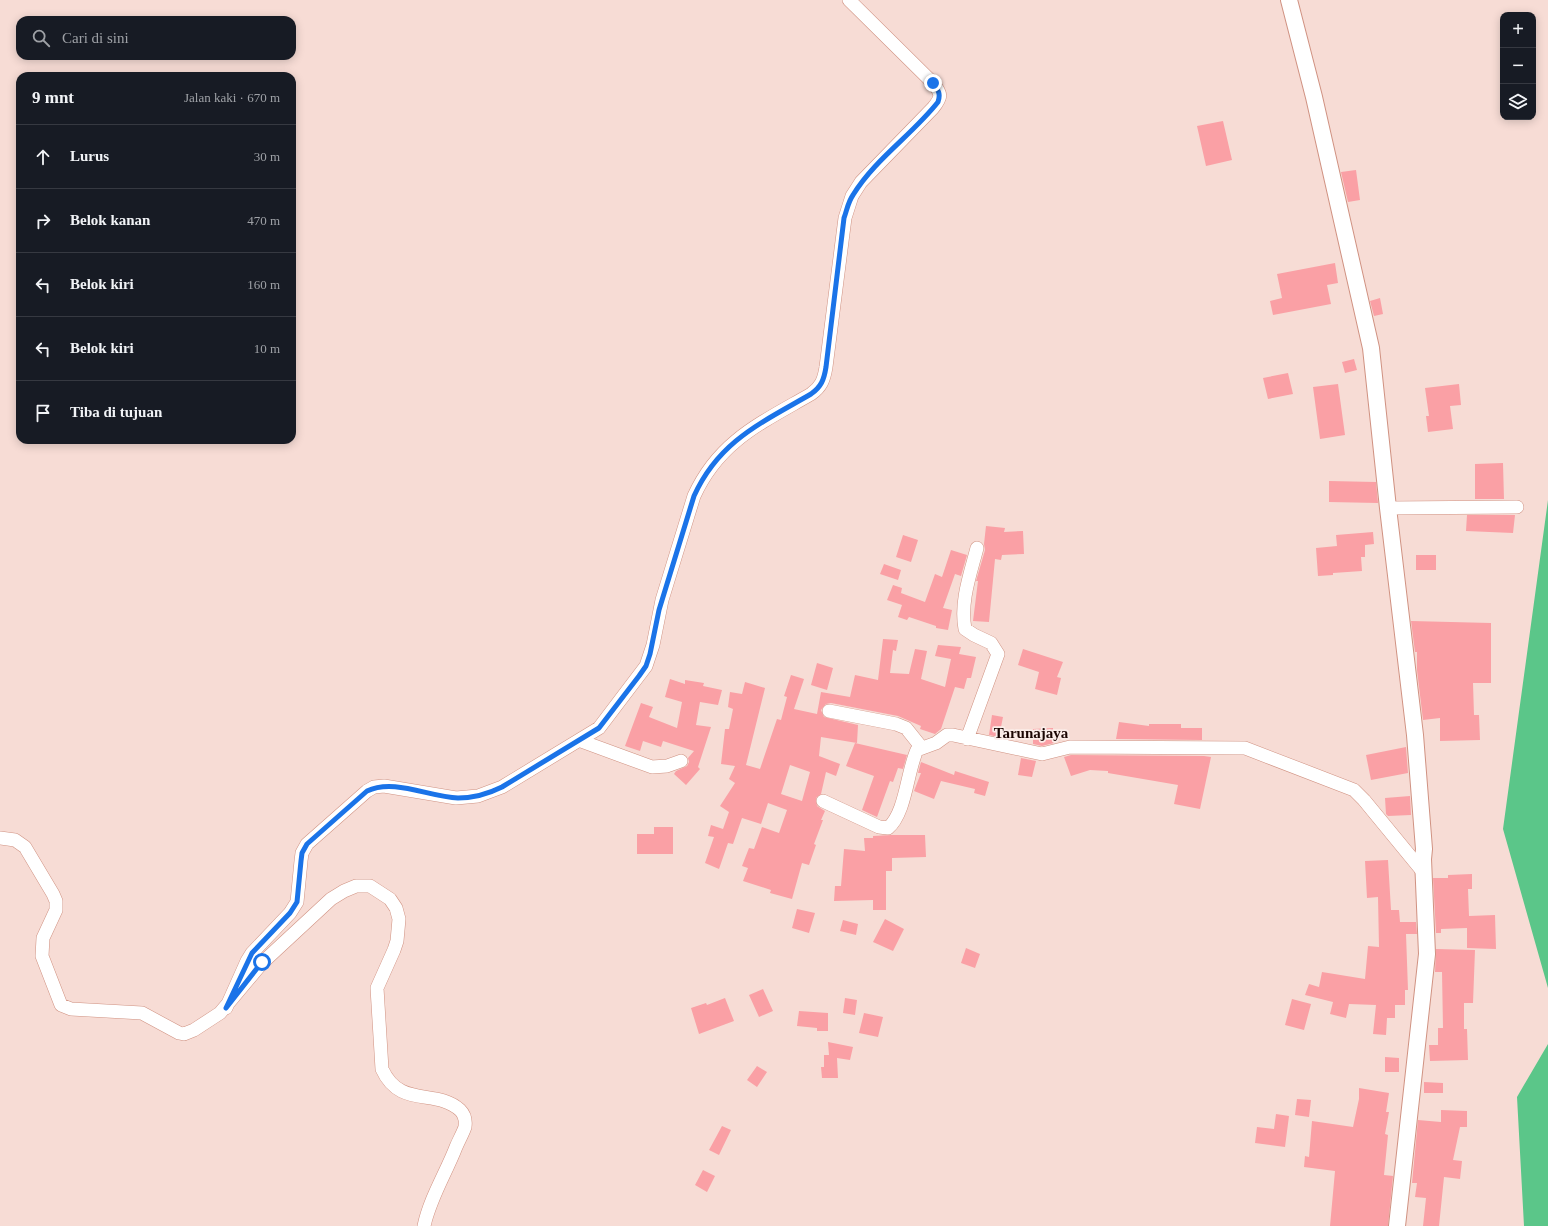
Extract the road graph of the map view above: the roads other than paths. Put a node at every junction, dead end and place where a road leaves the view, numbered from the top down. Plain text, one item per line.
1 (849, 0) edge
2 (1288, 0) edge
3 (1517, 507) dead end
4 (1388, 508) junction
5 (977, 548) dead end
6 (829, 712) dead end
7 (967, 739) junction
8 (581, 741) junction
9 (922, 748) junction
10 (681, 761) dead end
11 (823, 801) dead end
12 (0, 838) edge
13 (1424, 873) junction
14 (226, 1008) junction
15 (424, 1226) edge
16 (1397, 1226) edge

1 - 8 street
2 - 4 street
3 - 4 street
4 - 13 street
5 - 7 street
6 - 9 street
7 - 9 street
7 - 13 street
8 - 10 street
8 - 14 street
9 - 11 street
12 - 14 street
13 - 16 street
14 - 15 street

